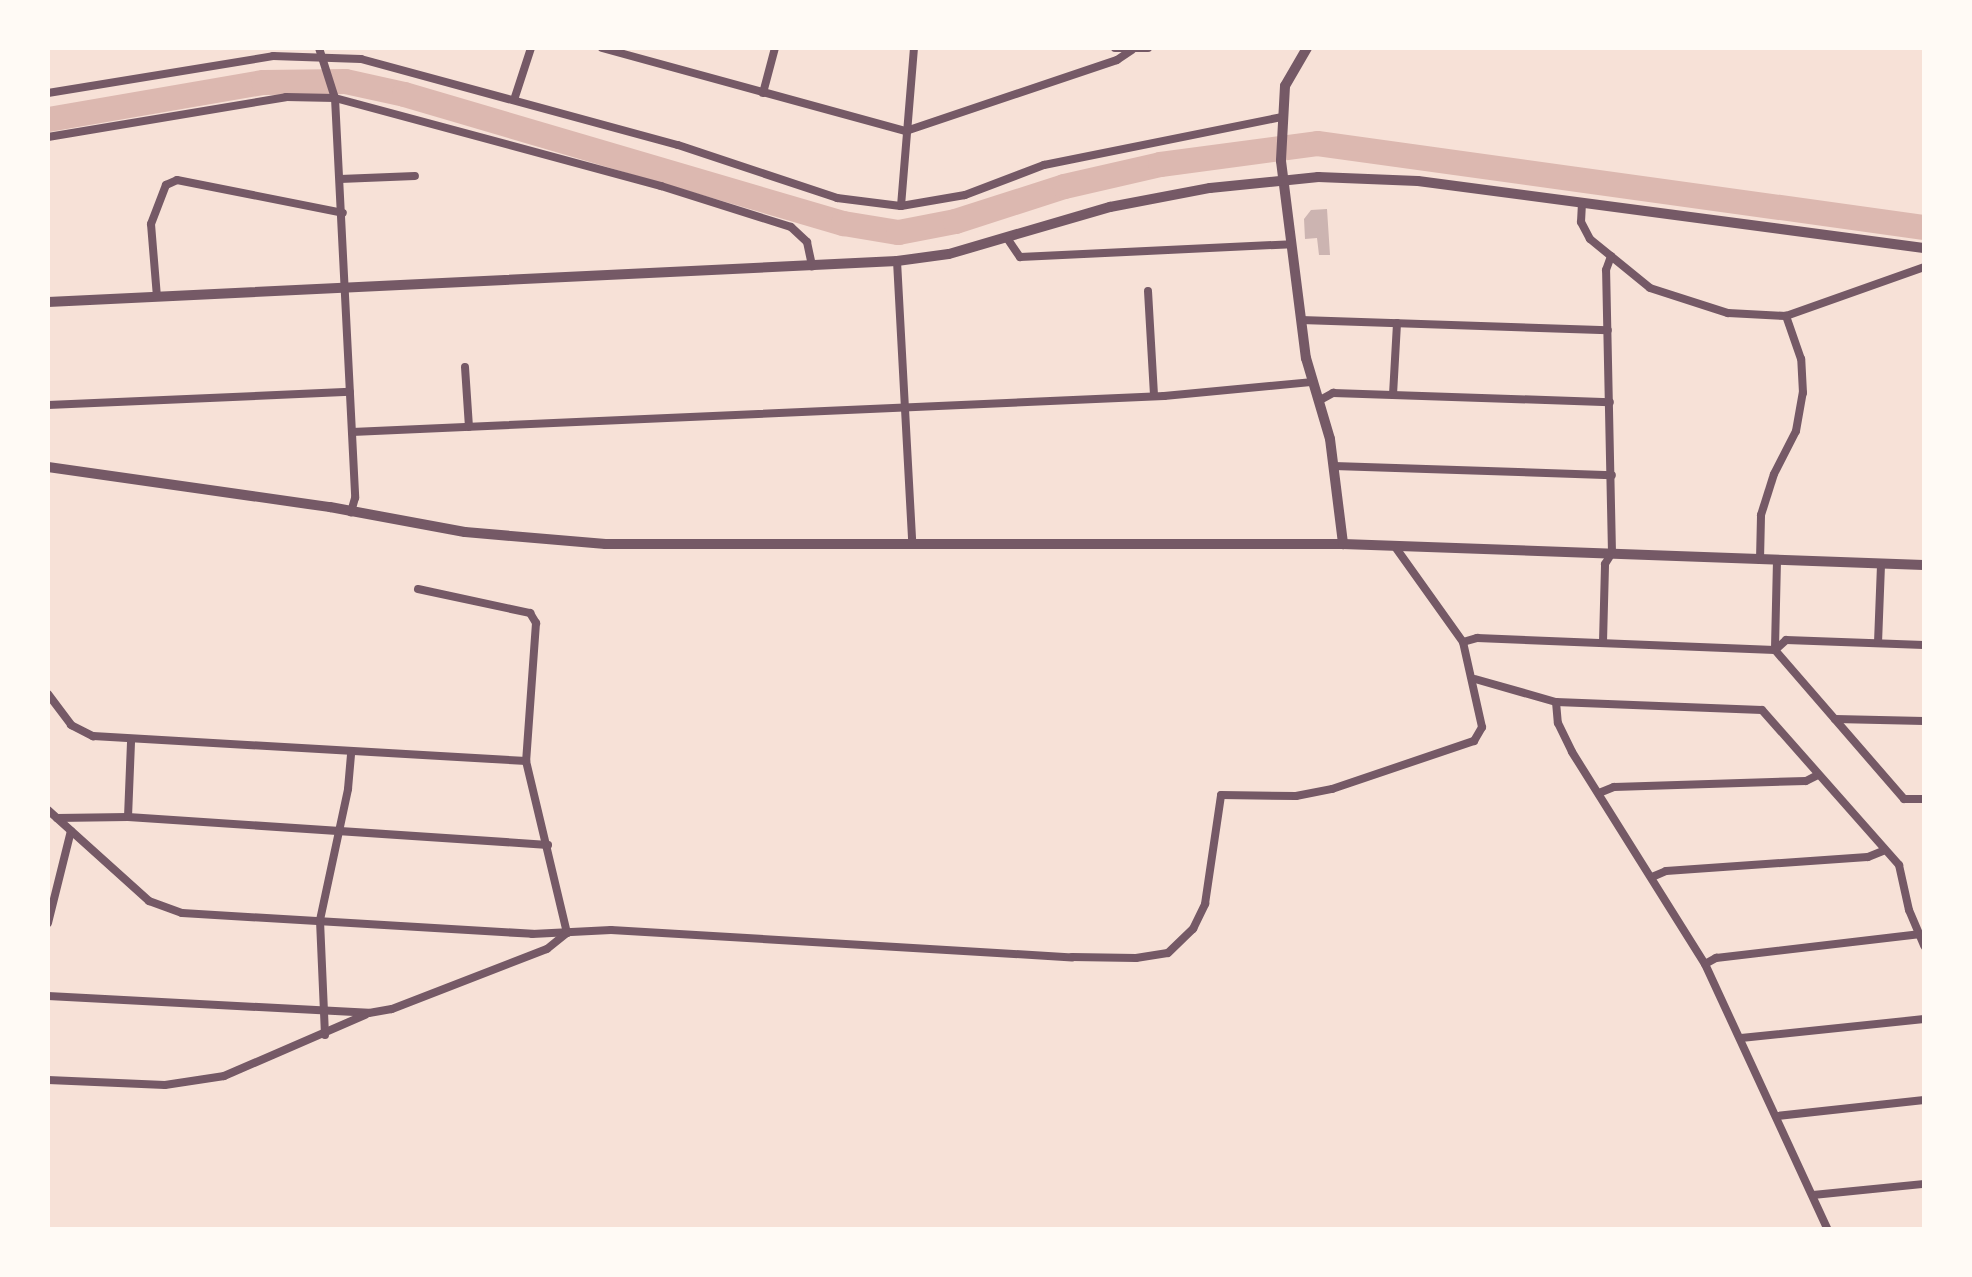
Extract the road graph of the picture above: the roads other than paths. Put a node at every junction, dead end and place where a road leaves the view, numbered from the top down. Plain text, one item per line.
1 (531, 48) edge
2 (602, 48) edge
3 (775, 48) edge
4 (914, 48) edge
5 (1115, 48) edge
6 (1148, 48) edge
7 (1307, 48) edge
8 (1132, 50) junction
9 (320, 56) edge
10 (48, 93) edge
11 (763, 93) junction
12 (333, 94) junction
13 (514, 100) junction
14 (1281, 117) junction
15 (906, 130) junction
16 (48, 136) edge
17 (415, 176) dead end
18 (340, 179) junction
19 (1283, 179) junction
20 (1582, 203) junction
21 (901, 206) junction
22 (343, 212) junction
23 (1006, 238) junction
24 (1292, 244) junction
25 (1924, 248) edge
26 (1611, 256) junction
27 (897, 261) junction
28 (812, 266) junction
29 (1924, 267) edge
30 (346, 288) junction
31 (1148, 291) dead end
32 (156, 296) junction
33 (48, 302) edge
34 (1786, 316) junction
35 (1300, 320) junction
36 (1397, 323) junction
37 (1608, 330) junction
38 (465, 368) dead end
39 (1313, 382) junction
40 (350, 392) junction
41 (1394, 395) junction
42 (1154, 396) junction
43 (1322, 398) junction
44 (1610, 402) junction
45 (48, 405) edge
46 (904, 406) junction
47 (469, 426) junction
48 (352, 432) junction
49 (1334, 466) junction
50 (48, 467) edge
51 (1612, 475) junction
52 (351, 512) junction
53 (912, 542) junction
54 (1343, 544) junction
55 (1396, 548) junction
56 (1612, 554) junction
57 (1760, 560) junction
58 (1777, 560) junction
59 (1881, 564) junction
60 (1924, 566) edge
61 (418, 588) dead end
62 (1463, 642) junction
63 (1604, 642) junction
64 (1878, 644) junction
65 (1924, 645) edge
66 (1775, 650) junction
67 (1475, 679) junction
68 (48, 694) edge
69 (1556, 702) junction
70 (1835, 719) junction
71 (1924, 721) edge
72 (131, 741) junction
73 (350, 752) junction
74 (526, 760) junction
75 (1818, 775) junction
76 (1599, 793) junction
77 (1924, 799) edge
78 (48, 810) edge
79 (128, 817) junction
80 (57, 818) junction
81 (71, 830) junction
82 (338, 834) junction
83 (548, 845) junction
84 (1885, 850) junction
85 (1652, 876) junction
86 (320, 920) junction
87 (48, 923) edge
88 (567, 933) junction
89 (1919, 934) junction
90 (1924, 946) edge
91 (1705, 964) junction
92 (48, 996) edge
93 (325, 1011) junction
94 (369, 1013) junction
95 (1924, 1019) edge
96 (326, 1035) junction
97 (1741, 1038) junction
98 (48, 1080) edge
99 (1924, 1100) edge
100 (1777, 1116) junction
101 (1924, 1184) edge
102 (1814, 1196) junction
103 (1828, 1230) edge

1 - 13 street
2 - 11 street
3 - 11 street
4 - 15 street
5 - 8 street
6 - 8 street
7 - 14 street
8 - 15 street
9 - 10 street
9 - 12 street
9 - 13 street
11 - 15 street
12 - 16 street
12 - 18 street
12 - 28 street
13 - 21 street
14 - 19 street
14 - 21 street
15 - 21 street
17 - 18 street
18 - 22 street
19 - 20 street
19 - 23 street
19 - 24 street
20 - 25 street
20 - 26 street
22 - 30 street
22 - 32 street
23 - 24 street
23 - 27 street
24 - 35 street
26 - 34 street
26 - 37 street
27 - 28 street
27 - 46 street
28 - 30 street
29 - 34 street
30 - 32 street
30 - 40 street
31 - 42 street
32 - 33 street
34 - 57 street
35 - 36 street
35 - 39 street
36 - 37 street
36 - 41 street
37 - 44 street
38 - 47 street
39 - 42 street
39 - 43 street
40 - 45 street
40 - 48 street
41 - 43 street
41 - 44 street
42 - 46 street
43 - 49 street
44 - 51 street
46 - 47 street
46 - 53 street
47 - 48 street
48 - 52 street
49 - 51 street
49 - 54 street
50 - 52 street
51 - 56 street
52 - 53 street
53 - 54 street
54 - 55 street
55 - 56 street
55 - 62 street
56 - 57 street
56 - 63 street
57 - 58 street
58 - 59 street
58 - 66 street
59 - 60 street
59 - 64 street
61 - 74 street
62 - 63 street
62 - 67 street
63 - 66 street
64 - 65 street
64 - 66 street
66 - 70 street
67 - 69 street
67 - 88 street
68 - 72 street
69 - 75 street
69 - 76 street
70 - 71 street
70 - 77 street
72 - 73 street
72 - 79 street
73 - 74 street
73 - 82 street
74 - 83 street
75 - 76 street
75 - 84 street
76 - 85 street
78 - 80 street
79 - 80 street
79 - 82 street
80 - 81 street
81 - 86 street
81 - 87 street
82 - 83 street
82 - 86 street
83 - 88 street
84 - 85 street
84 - 89 street
85 - 91 street
86 - 88 street
86 - 93 street
88 - 94 street
89 - 90 street
89 - 91 street
91 - 97 street
92 - 93 street
93 - 94 street
93 - 96 street
94 - 96 street
95 - 97 street
96 - 98 street
97 - 100 street
99 - 100 street
100 - 102 street
101 - 102 street
102 - 103 street

